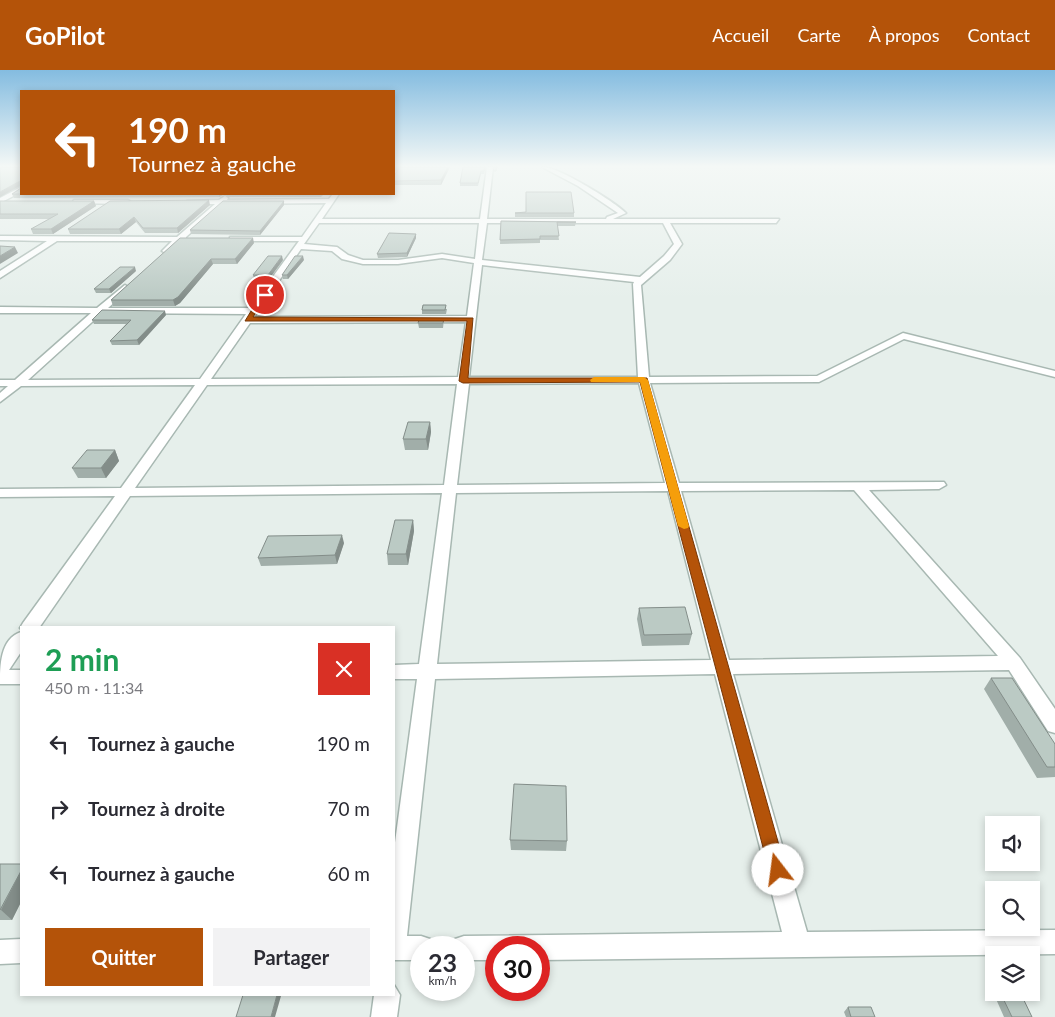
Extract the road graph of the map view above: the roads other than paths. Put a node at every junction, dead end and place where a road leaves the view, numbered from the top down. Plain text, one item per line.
1 (212, 211) edge
2 (324, 211) edge
3 (484, 211) edge
4 (620, 211) edge
5 (317, 221) junction
6 (483, 221) junction
7 (600, 221) junction
8 (665, 221) junction
9 (776, 221) dead end
10 (71, 228) edge
11 (0, 238) edge
12 (56, 238) junction
13 (185, 239) junction
14 (228, 239) edge
15 (302, 242) junction
16 (158, 258) edge
17 (478, 260) junction
18 (0, 275) edge
19 (642, 280) junction
20 (129, 284) edge
21 (0, 310) edge
22 (100, 310) junction
23 (250, 315) junction
24 (471, 319) junction
25 (1055, 374) edge
26 (644, 380) junction
27 (463, 381) junction
28 (203, 382) junction
29 (0, 383) edge
30 (18, 383) junction
31 (0, 399) edge
32 (939, 485) dead end
33 (858, 486) junction
34 (673, 488) junction
35 (450, 489) junction
36 (125, 492) junction
37 (0, 493) edge
38 (30, 626) edge
39 (20, 640) edge
40 (1014, 663) junction
41 (722, 667) junction
42 (0, 669) edge
43 (427, 671) junction
44 (395, 672) edge
45 (0, 677) edge
46 (20, 677) edge
47 (1055, 725) edge
48 (395, 930) edge
49 (1055, 942) edge
50 (798, 945) junction
51 (395, 948) edge
52 (410, 948) edge
53 (475, 948) edge
54 (20, 951) edge
55 (0, 952) edge
56 (387, 996) edge
57 (384, 1017) edge

1 - 13 street
2 - 5 street
3 - 6 street
4 - 7 street
5 - 6 street
5 - 15 street
6 - 7 street
6 - 17 street
7 - 8 street
8 - 9 street
8 - 19 street
10 - 12 street
11 - 12 street
12 - 13 street
12 - 18 street
13 - 16 street
14 - 15 street
15 - 17 street
15 - 23 street
17 - 19 street
17 - 24 street
19 - 26 street
20 - 22 street
21 - 22 street
22 - 23 street
22 - 30 street
23 - 24 street
23 - 28 street
24 - 27 street
25 - 26 street
26 - 27 street
26 - 34 street
27 - 28 street
27 - 35 street
28 - 30 street
28 - 36 street
29 - 30 street
30 - 31 street
32 - 33 street
33 - 34 street
33 - 40 street
34 - 35 street
34 - 41 street
35 - 36 street
35 - 43 street
36 - 37 street
36 - 38 street
39 - 42 street
40 - 41 street
40 - 47 street
41 - 43 street
41 - 50 street
43 - 44 street
43 - 48 street
45 - 46 street
49 - 50 street
50 - 53 street
51 - 52 street
54 - 55 street
56 - 57 street

